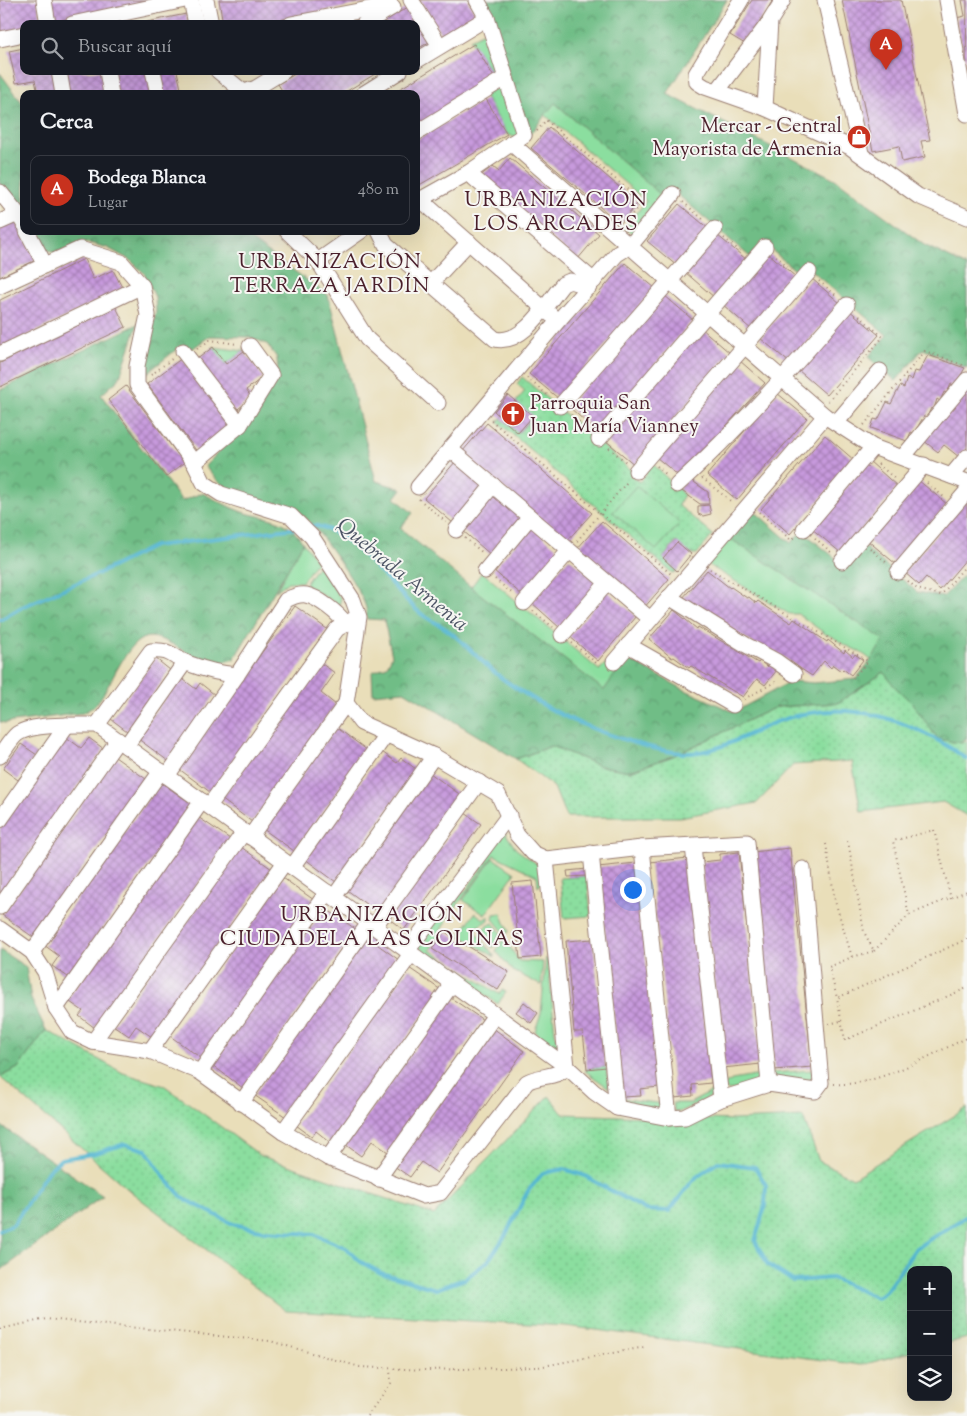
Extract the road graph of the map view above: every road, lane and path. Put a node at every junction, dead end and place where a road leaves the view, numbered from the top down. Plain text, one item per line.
1 (44, 0) edge
2 (185, 0) edge
3 (191, 0) edge
4 (206, 0) edge
5 (411, 0) edge
6 (476, 0) edge
7 (742, 0) edge
8 (783, 0) edge
9 (825, 0) edge
10 (947, 0) edge
11 (399, 3) edge
12 (142, 17) edge
13 (487, 18) junction
14 (47, 20) edge
15 (108, 20) edge
16 (195, 20) edge
17 (210, 20) edge
18 (312, 20) edge
19 (371, 20) edge
20 (770, 22) junction
21 (20, 35) edge
22 (0, 39) edge
23 (440, 46) junction
24 (420, 58) edge
25 (60, 75) edge
26 (107, 75) edge
27 (154, 75) edge
28 (223, 75) edge
29 (234, 75) edge
30 (277, 75) edge
31 (394, 75) edge
32 (505, 78) junction
33 (63, 90) edge
34 (110, 90) edge
35 (157, 90) edge
36 (241, 90) edge
37 (243, 90) edge
38 (252, 90) edge
39 (369, 90) edge
40 (718, 90) junction
41 (765, 108) junction
42 (967, 114) edge
43 (546, 120) dead end
44 (420, 130) edge
45 (511, 143) junction
46 (861, 153) junction
47 (468, 173) junction
48 (0, 192) edge
49 (673, 194) joint
50 (420, 200) edge
51 (420, 203) edge
52 (967, 217) edge
53 (20, 218) edge
54 (20, 219) edge
55 (0, 222) edge
56 (714, 230) junction
57 (616, 234) junction
58 (29, 235) edge
59 (291, 235) edge
60 (356, 235) edge
61 (381, 235) edge
62 (469, 242) junction
63 (630, 246) junction
64 (765, 247) joint
65 (318, 261) junction
66 (752, 262) junction
67 (45, 265) junction
68 (806, 276) joint
69 (671, 280) junction
70 (431, 283) junction
71 (591, 284) junction
72 (0, 286) edge
73 (142, 286) junction
74 (847, 305) dead end
75 (544, 309) junction
76 (708, 312) junction
77 (558, 321) junction
78 (883, 337) dead end
79 (745, 345) junction
80 (250, 346) joint
81 (0, 354) edge
82 (185, 354) junction
83 (967, 367) edge
84 (518, 370) junction
85 (880, 371) dead end
86 (783, 378) junction
87 (967, 380) edge
88 (137, 385) junction
89 (438, 403) dead end
90 (560, 406) junction
91 (482, 412) junction
92 (827, 417) junction
93 (240, 426) junction
94 (861, 428) dead end
95 (599, 439) junction
96 (450, 449) junction
97 (870, 451) junction
98 (648, 457) junction
99 (903, 457) junction
100 (967, 457) edge
101 (194, 464) junction
102 (919, 470) junction
103 (636, 471) junction
104 (694, 471) junction
105 (951, 476) junction
106 (967, 482) edge
107 (493, 485) junction
108 (677, 485) joint
109 (418, 487) dead end
110 (905, 487) junction
111 (967, 491) edge
112 (955, 505) junction
113 (743, 511) junction
114 (600, 514) junction
115 (530, 517) junction
116 (804, 528) dead end
117 (456, 530) dead end
118 (569, 550) junction
119 (842, 561) dead end
120 (700, 562) junction
121 (967, 564) edge
122 (486, 571) joint
123 (898, 572) dead end
124 (607, 582) junction
125 (681, 583) junction
126 (941, 595) dead end
127 (669, 597) junction
128 (524, 603) junction
129 (650, 619) junction
130 (353, 620) junction
131 (562, 635) junction
132 (628, 646) junction
133 (185, 662) junction
134 (614, 662) joint
135 (793, 673) joint
136 (237, 675) junction
137 (853, 678) dead end
138 (346, 703) junction
139 (733, 705) joint
140 (67, 725) junction
141 (96, 725) junction
142 (385, 736) junction
143 (122, 743) junction
144 (0, 756) edge
145 (434, 756) junction
146 (164, 773) junction
147 (479, 782) junction
148 (206, 804) junction
149 (509, 815) junction
150 (0, 820) edge
151 (247, 834) junction
152 (848, 841) dead end
153 (826, 844) dead end
154 (693, 846) junction
155 (642, 848) junction
156 (591, 854) junction
157 (546, 859) junction
158 (289, 864) junction
159 (803, 869) dead end
160 (967, 891) edge
161 (330, 895) junction
162 (952, 899) junction
163 (0, 907) edge
164 (909, 915) junction
165 (372, 925) junction
166 (0, 929) edge
167 (967, 939) edge
168 (874, 951) junction
169 (32, 952) junction
170 (409, 952) junction
171 (852, 957) junction
172 (452, 984) junction
173 (967, 988) edge
174 (837, 998) junction
175 (56, 1008) junction
176 (495, 1015) junction
177 (967, 1038) edge
178 (93, 1042) junction
179 (150, 1051) junction
180 (567, 1067) junction
181 (200, 1072) junction
182 (821, 1083) junction
183 (769, 1084) junction
184 (721, 1099) junction
185 (241, 1102) junction
186 (617, 1108) junction
187 (670, 1118) junction
188 (283, 1132) junction
189 (328, 1158) junction
190 (378, 1179) junction
191 (0, 1329) edge
192 (645, 1347) dead end
193 (390, 1368) junction
194 (367, 1416) edge

1 - 14 street
2 - 12 street
3 - 16 street
4 - 17 street
5 - 23 street
6 - 13 street
7 - 40 street
8 - 20 street
9 - 46 street
10 - 42 street
11 - 18 street
11 - 19 street
12 - 15 street
13 - 23 street
13 - 32 street
20 - 40 street
20 - 41 street
21 - 22 street
23 - 24 street
25 - 33 street
26 - 34 street
27 - 35 street
28 - 36 street
29 - 37 street
30 - 38 street
31 - 39 street
32 - 44 street
32 - 45 street
40 - 41 street
41 - 46 street
43 - 57 path
45 - 47 street
45 - 57 street
46 - 52 street
47 - 50 street
47 - 71 street
48 - 53 street
49 - 56 path
49 - 63 street
51 - 62 street
54 - 55 street
56 - 66 path
56 - 69 street
57 - 63 street
58 - 67 street
59 - 65 street
60 - 65 street
61 - 70 street
62 - 70 street
62 - 75 street
63 - 69 street
63 - 71 street
64 - 66 street
64 - 68 path
65 - 89 street
66 - 76 street
67 - 72 street
67 - 73 street
68 - 79 street
69 - 76 street
69 - 90 street
70 - 75 street
71 - 75 street
71 - 77 street
73 - 81 street
73 - 88 street
74 - 86 street
75 - 77 street
76 - 79 street
76 - 95 street
77 - 84 street
78 - 92 path
79 - 86 street
79 - 98 street
80 - 82 path
80 - 93 street
82 - 88 path
82 - 93 street
83 - 94 path
84 - 90 path
84 - 91 street
85 - 92 street
86 - 92 street
86 - 104 street
87 - 99 street
88 - 101 street
90 - 95 path
91 - 96 street
91 - 114 path
92 - 97 street
92 - 113 street
93 - 101 street
95 - 103 path
96 - 107 street
96 - 109 street
97 - 99 street
97 - 110 path
97 - 116 street
98 - 103 street
98 - 108 path
99 - 102 street
100 - 105 street
101 - 130 street
102 - 105 street
102 - 110 street
102 - 112 path
103 - 114 path
104 - 108 street
104 - 113 path
105 - 106 street
107 - 115 street
107 - 117 street
110 - 119 street
111 - 112 street
112 - 123 street
113 - 120 street
114 - 118 path
114 - 125 path
115 - 118 street
115 - 122 street
118 - 124 street
118 - 128 street
120 - 125 street
120 - 137 path
121 - 126 path
122 - 128 path
124 - 129 street
124 - 131 street
125 - 127 street
127 - 129 street
127 - 135 street
128 - 131 path
129 - 132 street
130 - 136 street
130 - 138 street
130 - 148 street
131 - 134 path
132 - 134 street
132 - 139 street
133 - 136 street
133 - 141 street
133 - 143 street
135 - 139 path
136 - 146 street
138 - 142 street
138 - 151 street
140 - 141 street
140 - 144 street
140 - 150 street
141 - 143 street
142 - 145 street
142 - 158 street
143 - 146 street
143 - 163 street
145 - 147 street
145 - 161 street
146 - 148 street
146 - 169 street
147 - 149 street
147 - 165 street
148 - 151 street
148 - 175 street
149 - 157 street
149 - 170 street
151 - 158 street
151 - 178 street
152 - 168 path
153 - 171 path
154 - 155 street
154 - 183 street
154 - 184 street
155 - 156 street
155 - 187 street
156 - 157 street
156 - 186 street
157 - 180 street
158 - 161 street
158 - 179 street
159 - 182 street
160 - 162 path
161 - 165 street
161 - 181 street
162 - 164 path
162 - 164 path
164 - 168 path
165 - 170 street
165 - 185 street
166 - 169 street
167 - 174 path
168 - 171 path
169 - 175 street
170 - 172 street
170 - 188 street
171 - 174 path
172 - 176 street
172 - 189 street
173 - 174 path
175 - 178 street
176 - 180 street
176 - 190 street
177 - 182 path
178 - 179 street
179 - 181 street
180 - 186 street
180 - 190 street
181 - 185 street
182 - 183 street
183 - 184 street
184 - 187 street
185 - 188 street
186 - 187 street
188 - 189 street
189 - 190 street
191 - 193 path
192 - 193 path
193 - 194 path

